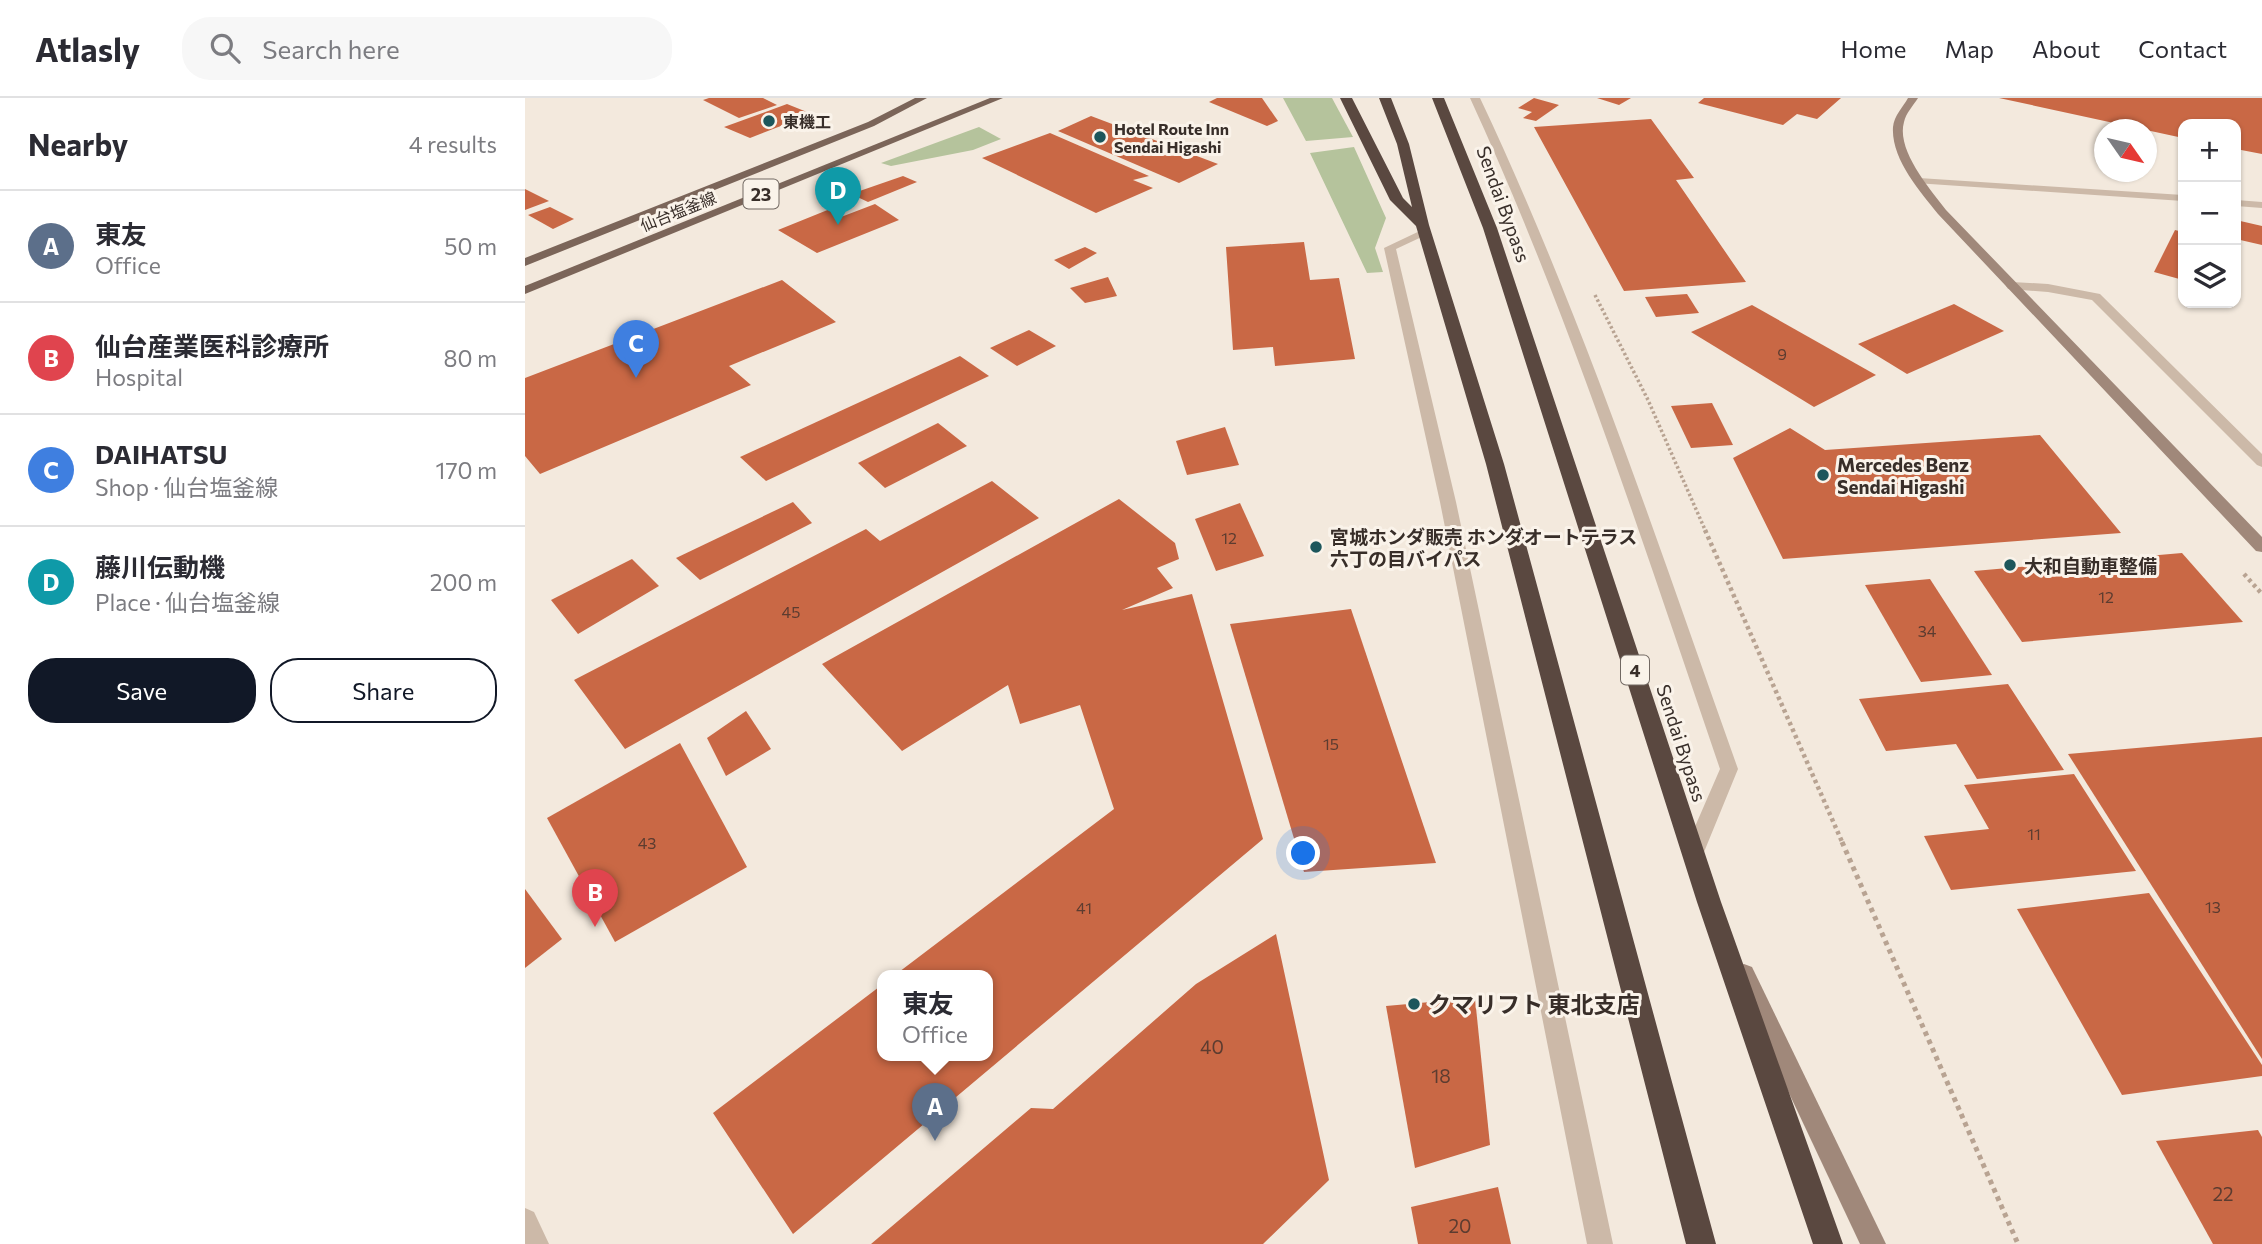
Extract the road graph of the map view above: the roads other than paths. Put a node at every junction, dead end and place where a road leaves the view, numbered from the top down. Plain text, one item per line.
1 (922, 98) edge
2 (998, 98) edge
3 (1346, 98) edge
4 (1385, 98) edge
5 (1438, 98) edge
6 (1475, 98) edge
7 (1913, 98) edge
8 (1919, 181) junction
9 (2178, 198) edge
10 (2241, 203) edge
11 (2262, 205) edge
12 (1423, 229) junction
13 (525, 262) edge
14 (2012, 286) junction
15 (525, 290) edge
16 (2262, 462) edge
17 (2262, 547) edge
18 (1693, 852) junction
19 (1710, 902) junction
20 (525, 1221) edge
21 (536, 1244) edge
22 (1600, 1244) edge
23 (1701, 1244) edge
24 (1828, 1244) edge
25 (1873, 1244) edge

1 - 13 main road, 仙台塩釜線 / 23
2 - 15 main road, 仙台塩釜線 / 23
3 - 12 highway
4 - 12 highway
5 - 18 highway, Sendai Bypass / 4
6 - 18 street
7 - 8 street
8 - 9 street
8 - 14 street
10 - 11 street
12 - 22 street
12 - 23 highway
14 - 16 street
14 - 17 street
18 - 19 highway, Sendai Bypass / 4
19 - 24 highway, Sendai Bypass / 4
19 - 25 street
20 - 21 street

